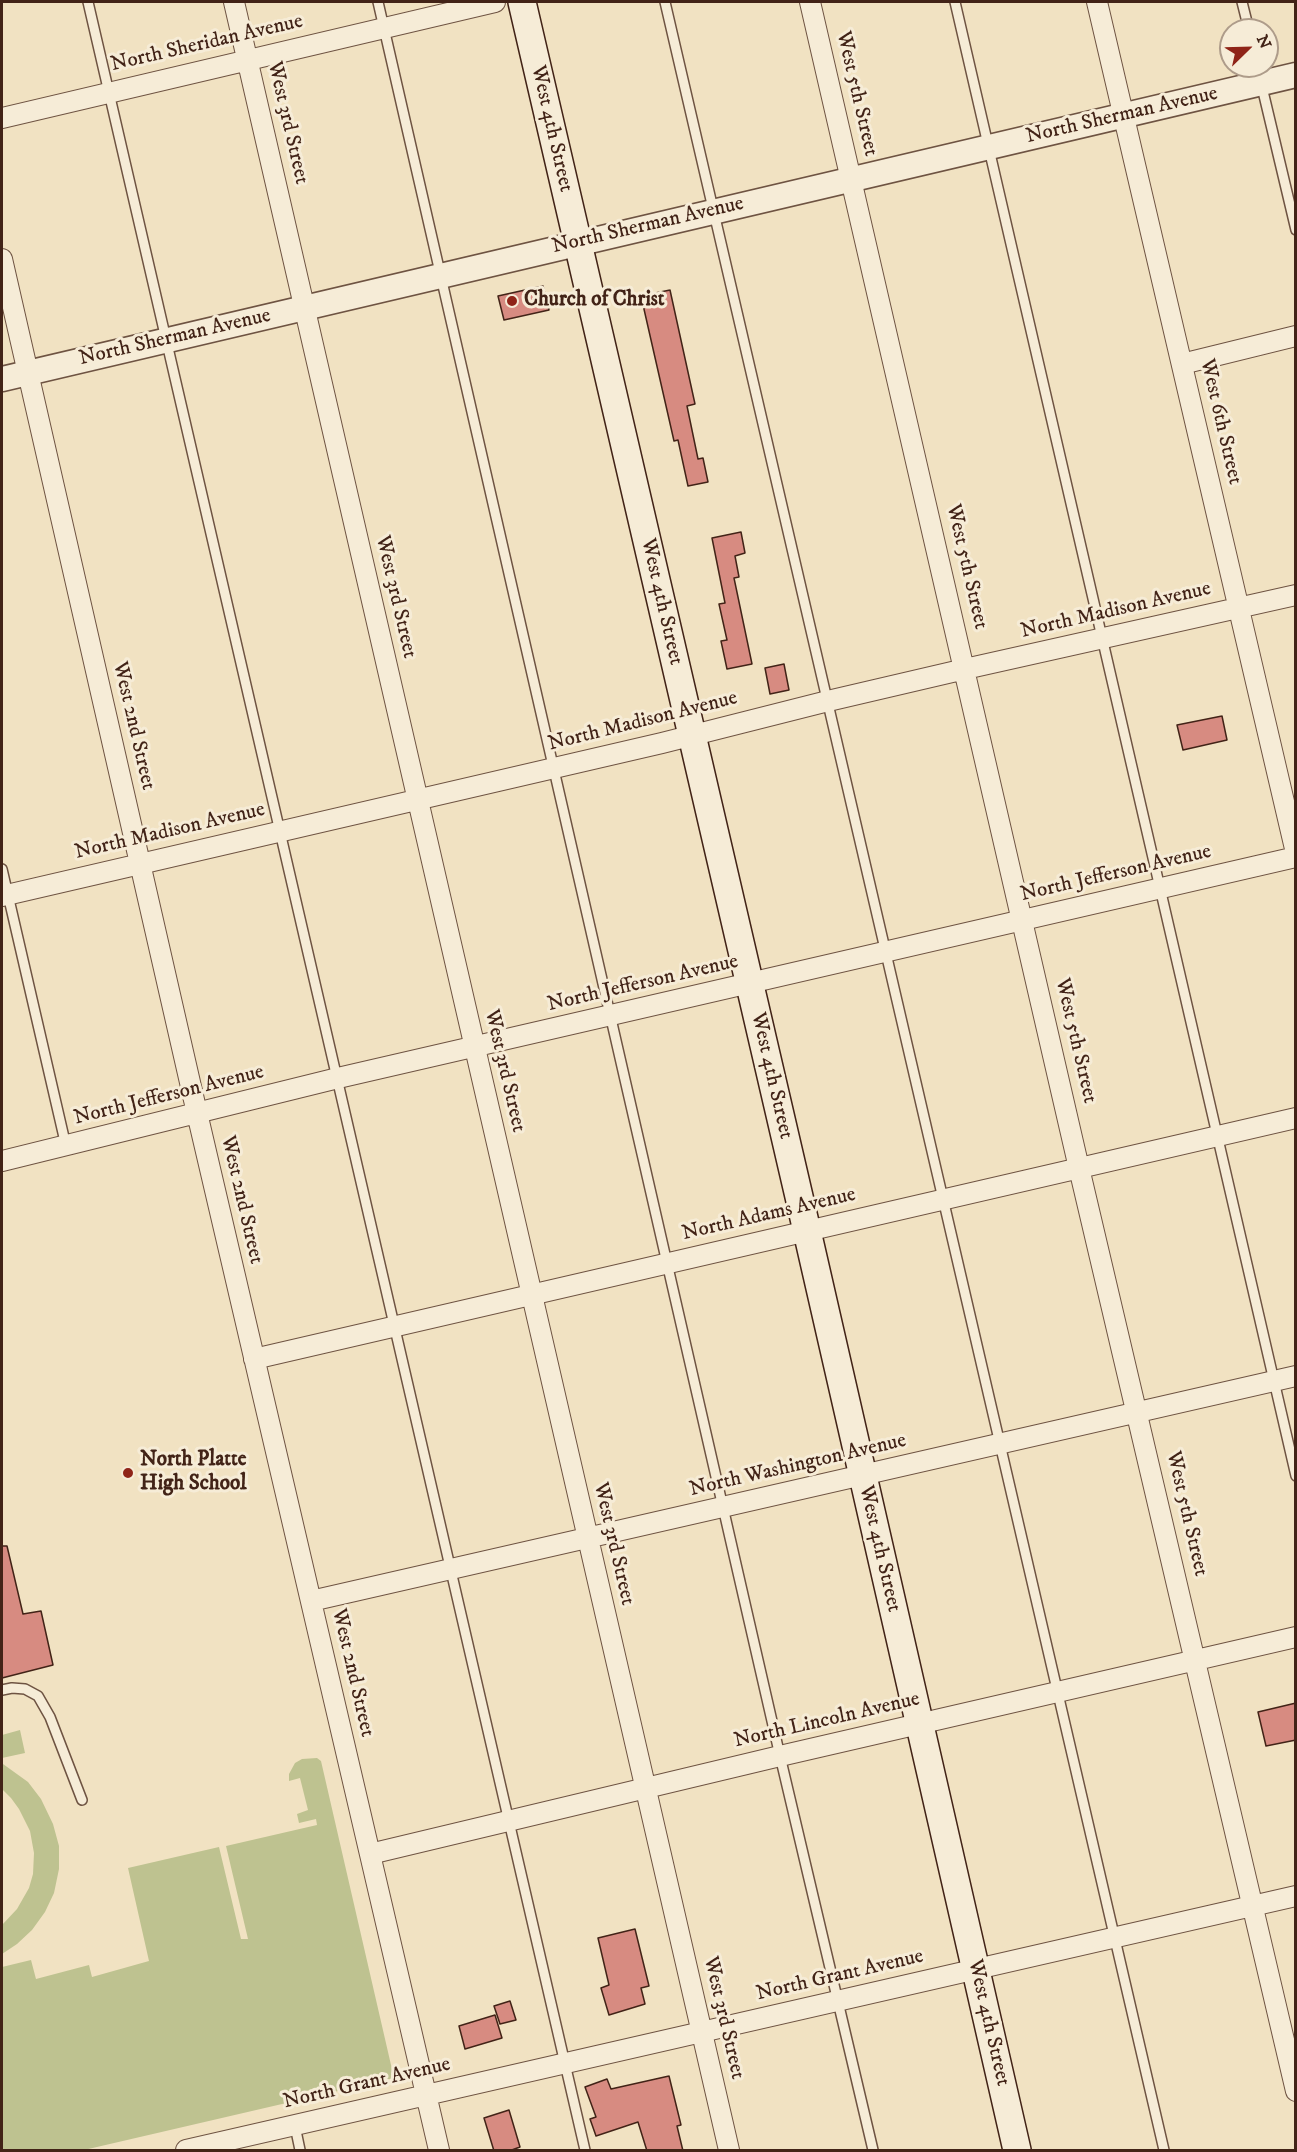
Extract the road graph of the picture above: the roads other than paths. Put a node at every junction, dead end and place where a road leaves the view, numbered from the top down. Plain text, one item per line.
1 (88, 2) edge
2 (234, 2) edge
3 (378, 2) edge
4 (495, 2) edge
5 (522, 2) edge
6 (665, 2) edge
7 (810, 2) edge
8 (955, 2) edge
9 (1097, 2) edge
10 (1242, 2) edge
11 (1246, 18) edge
12 (384, 27) junction
13 (248, 59) junction
14 (1279, 75) edge
15 (1296, 75) edge
16 (1249, 78) edge
17 (1260, 78) edge
18 (109, 93) junction
19 (1124, 116) junction
20 (2, 118) edge
21 (988, 147) junction
22 (851, 179) junction
23 (714, 211) junction
24 (1296, 230) edge
25 (577, 243) junction
26 (2, 259) edge
27 (441, 275) junction
28 (304, 308) junction
29 (1296, 336) edge
30 (166, 341) junction
31 (1182, 364) junction
32 (28, 373) junction
33 (2, 379) edge
34 (1296, 595) edge
35 (1238, 608) junction
36 (1102, 639) junction
37 (965, 669) junction
38 (828, 701) junction
39 (692, 736) junction
40 (554, 769) junction
41 (417, 800) junction
42 (281, 830) junction
43 (1296, 855) edge
44 (140, 863) junction
45 (2, 869) edge
46 (1160, 888) junction
47 (4, 895) edge
48 (1022, 920) junction
49 (885, 952) junction
50 (750, 984) junction
51 (611, 1016) junction
52 (474, 1047) junction
53 (338, 1078) junction
54 (197, 1113) junction
55 (1296, 1118) edge
56 (1217, 1136) junction
57 (66, 1146) junction
58 (2, 1161) edge
59 (1079, 1168) junction
60 (944, 1199) junction
61 (807, 1231) junction
62 (668, 1263) junction
63 (531, 1294) junction
64 (394, 1326) junction
65 (254, 1359) junction
66 (1296, 1376) edge
67 (1274, 1382) junction
68 (1137, 1413) junction
69 (1000, 1445) junction
70 (862, 1476) junction
71 (1296, 1476) edge
72 (723, 1508) junction
73 (587, 1539) junction
74 (450, 1570) junction
75 (311, 1601) junction
76 (1296, 1637) edge
77 (1196, 1660) junction
78 (2, 1690) edge
79 (1057, 1692) junction
80 (919, 1724) junction
81 (780, 1756) junction
82 (645, 1788) junction
83 (82, 1800) dead end
84 (509, 1820) junction
85 (370, 1854) junction
86 (1296, 1896) edge
87 (1253, 1905) junction
88 (1115, 1937) junction
89 (976, 1969) junction
90 (837, 2001) junction
91 (701, 2032) junction
92 (565, 2063) junction
93 (1296, 2091) edge
94 (426, 2095) junction
95 (295, 2126) junction
96 (186, 2151) edge
97 (300, 2151) edge
98 (439, 2151) edge
99 (585, 2151) edge
100 (729, 2151) edge
101 (873, 2151) edge
102 (1017, 2151) edge
103 (1164, 2151) edge

1 - 18 lane
2 - 13 street, West 3rd Street
3 - 12 lane
4 - 12 street, North Sheridan Avenue
5 - 25 main road, West 4th Street
6 - 23 lane
7 - 22 street, West 5th Street
8 - 21 lane
9 - 19 street, West 6th Street
10 - 11 lane
12 - 13 street, North Sheridan Avenue
12 - 27 lane
13 - 18 street, North Sheridan Avenue
13 - 28 street, West 3rd Street
14 - 15 street, North Sherman Avenue
16 - 19 street, North Sherman Avenue
17 - 24 lane
18 - 20 street, North Sheridan Avenue
18 - 30 lane
19 - 21 street, North Sherman Avenue
19 - 31 street, West 6th Street
21 - 22 street, North Sherman Avenue
21 - 36 lane
22 - 23 street, North Sherman Avenue
22 - 37 street, West 5th Street
23 - 25 street, North Sherman Avenue
23 - 38 lane
25 - 27 street, North Sherman Avenue
25 - 39 main road, West 4th Street
26 - 32 street, West 2nd Street
27 - 28 street, North Sherman Avenue
27 - 40 lane
28 - 30 street, North Sherman Avenue
28 - 41 street, West 3rd Street
29 - 31 street
30 - 32 street, North Sherman Avenue
30 - 42 lane
31 - 35 street, West 6th Street
32 - 33 street, North Sherman Avenue
32 - 44 street, West 2nd Street
34 - 35 street, North Madison Avenue
35 - 36 street, North Madison Avenue
35 - 43 street, West 6th Street
36 - 37 street, North Madison Avenue
36 - 46 lane
37 - 38 street, North Madison Avenue
37 - 48 street, West 5th Street
38 - 39 street, North Madison Avenue
38 - 49 lane
39 - 40 street, North Madison Avenue
39 - 50 main road, West 4th Street
40 - 41 street, North Madison Avenue
40 - 51 lane
41 - 42 street, North Madison Avenue
41 - 52 street, West 3rd Street
42 - 44 street, North Madison Avenue
42 - 53 lane
43 - 46 street, North Jefferson Avenue
44 - 47 street, North Madison Avenue
44 - 54 street, West 2nd Street
45 - 47 lane
46 - 48 street, North Jefferson Avenue
46 - 56 lane
47 - 57 lane
48 - 49 street, North Jefferson Avenue
48 - 59 street, West 5th Street
49 - 50 street, North Jefferson Avenue
49 - 60 lane
50 - 51 street, North Jefferson Avenue
50 - 61 main road, West 4th Street
51 - 52 street, North Jefferson Avenue
51 - 62 lane
52 - 53 street, North Jefferson Avenue
52 - 63 street, West 3rd Street
53 - 54 street, North Jefferson Avenue
53 - 64 lane
54 - 57 street, North Jefferson Avenue
54 - 65 street, West 2nd Street
55 - 56 street, North Adams Avenue
56 - 59 street, North Adams Avenue
56 - 67 lane
57 - 58 street, North Jefferson Avenue
59 - 60 street, North Adams Avenue
59 - 68 street, West 5th Street
60 - 61 street, North Adams Avenue
60 - 69 lane
61 - 62 street, North Adams Avenue
61 - 70 main road, West 4th Street
62 - 63 street, North Adams Avenue
62 - 72 lane
63 - 64 street, North Adams Avenue
63 - 73 street, West 3rd Street
64 - 65 street, North Adams Avenue
64 - 74 lane
65 - 75 street, West 2nd Street
66 - 67 street, North Washington Avenue
67 - 68 street, North Washington Avenue
67 - 71 lane
68 - 69 street, North Washington Avenue
68 - 77 street, West 5th Street
69 - 70 street, North Washington Avenue
69 - 79 lane
70 - 72 street, North Washington Avenue
70 - 80 main road, West 4th Street
72 - 73 street, North Washington Avenue
72 - 81 lane
73 - 74 street, North Washington Avenue
73 - 82 street, West 3rd Street
74 - 75 street, North Washington Avenue
74 - 84 lane
75 - 85 street, West 2nd Street
76 - 77 street, North Lincoln Avenue
77 - 79 street, North Lincoln Avenue
77 - 87 street, West 5th Street
78 - 83 lane
79 - 80 street, North Lincoln Avenue
79 - 88 lane
80 - 81 street, North Lincoln Avenue
80 - 89 main road, West 4th Street
81 - 82 street, North Lincoln Avenue
81 - 90 lane
82 - 84 street, North Lincoln Avenue
82 - 91 street, West 3rd Street
84 - 85 street, North Lincoln Avenue
84 - 92 lane
85 - 94 street, West 2nd Street
86 - 87 street, North Grant Avenue
87 - 88 street, North Grant Avenue
87 - 93 street, West 5th Street
88 - 89 street, North Grant Avenue
88 - 103 lane
89 - 90 street, North Grant Avenue
89 - 102 main road, West 4th Street
90 - 91 street, North Grant Avenue
90 - 101 lane
91 - 92 street, North Grant Avenue
91 - 100 street, West 3rd Street
92 - 94 street, North Grant Avenue
92 - 99 lane
94 - 95 street, North Grant Avenue
94 - 98 street, West 2nd Street
95 - 96 street, North Grant Avenue
95 - 97 lane

